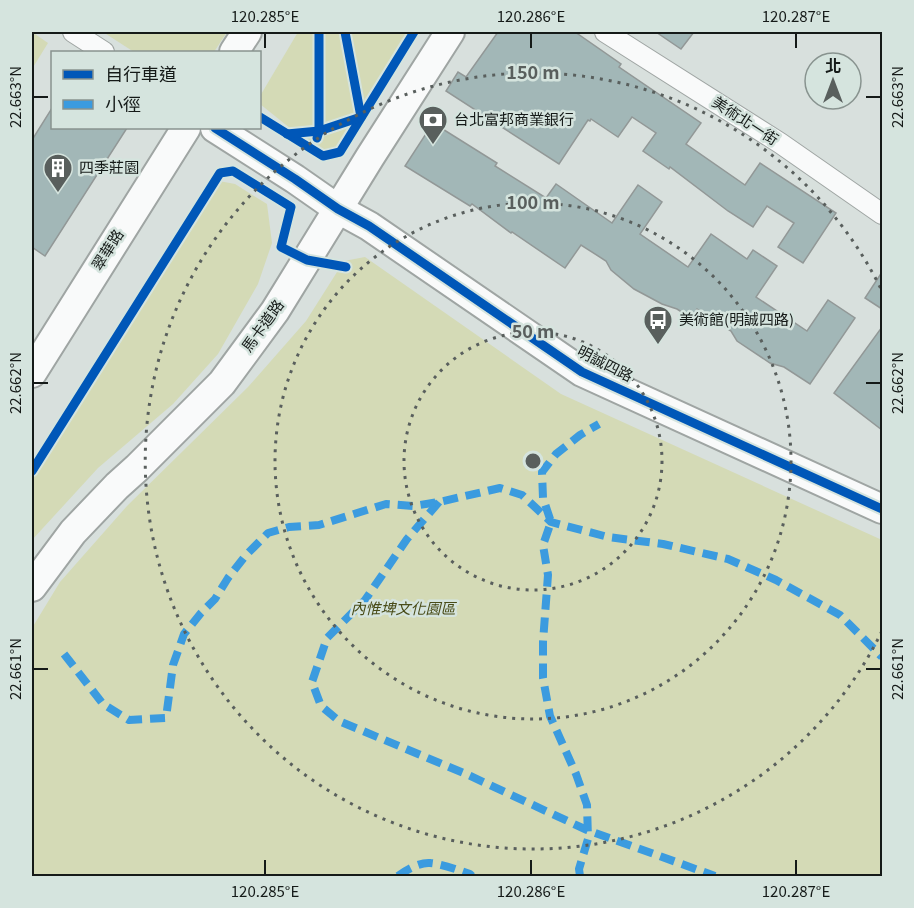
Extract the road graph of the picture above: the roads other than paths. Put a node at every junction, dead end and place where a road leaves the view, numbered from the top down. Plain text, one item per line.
1 (73, 32) edge
2 (247, 32) edge
3 (450, 32) edge
4 (605, 32) edge
5 (102, 51) edge
6 (235, 51) edge
7 (185, 129) edge
8 (217, 129) edge
9 (338, 209) junction
10 (882, 214) edge
11 (32, 373) edge
12 (882, 509) edge
13 (32, 587) edge

1 - 5 street
2 - 6 street
3 - 9 street, 馬卡道路
4 - 10 street, 美術北一街
7 - 11 street, 翠華路
8 - 9 street, 明誠四路
9 - 12 street, 明誠四路
9 - 13 street, 馬卡道路

